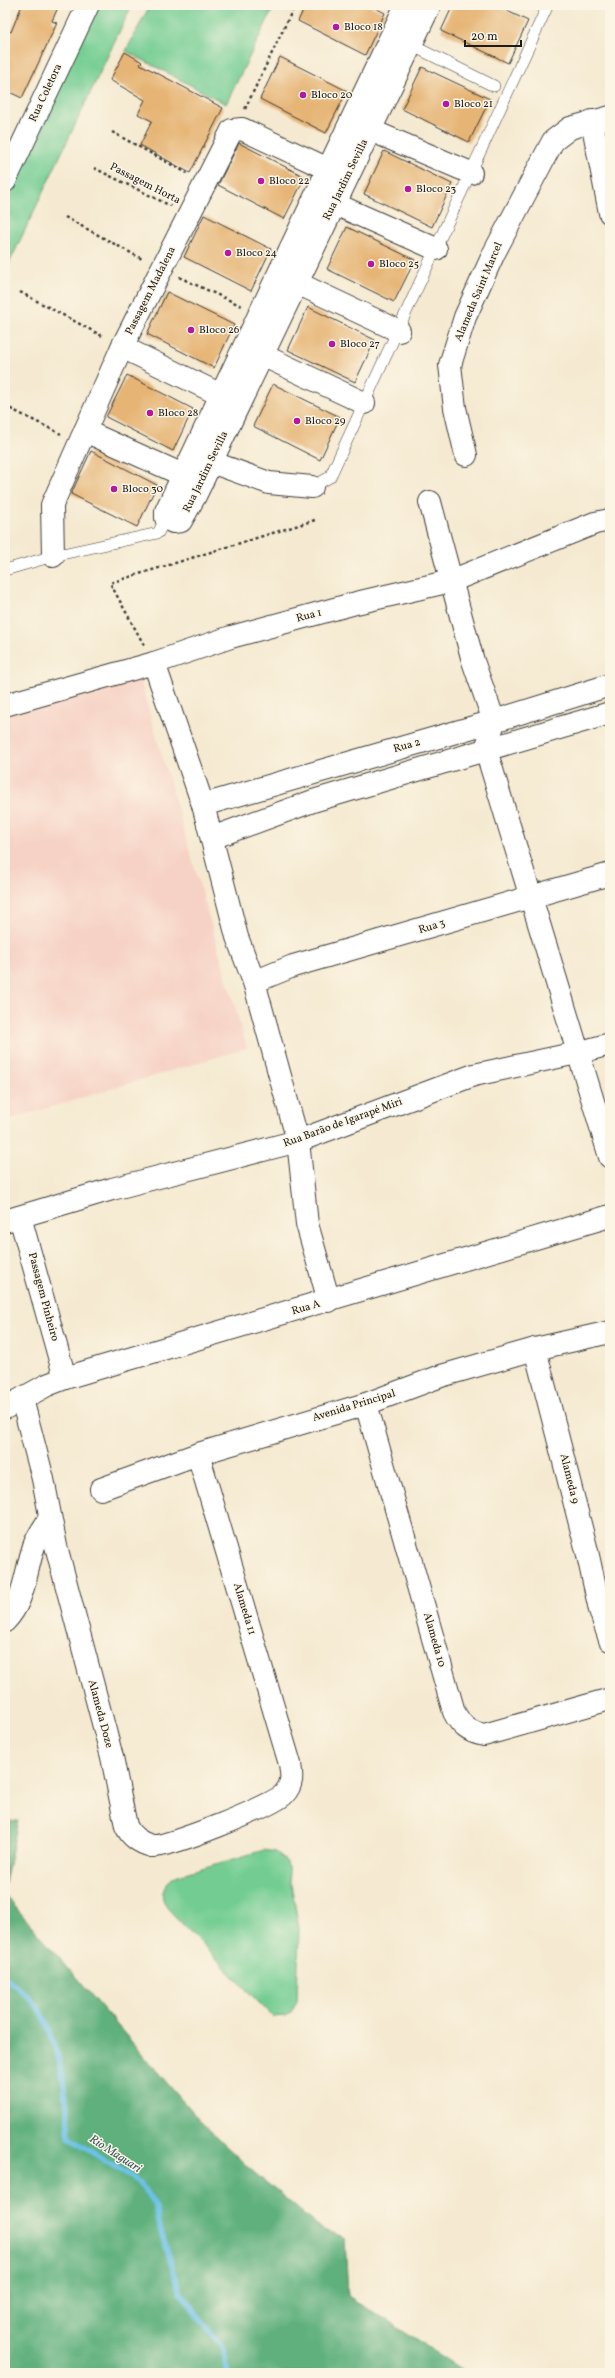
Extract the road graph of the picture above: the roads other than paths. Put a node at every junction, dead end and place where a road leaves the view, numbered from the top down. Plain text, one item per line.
1 (88, 5) edge
2 (548, 5) edge
3 (405, 6) edge
4 (428, 11) edge
5 (411, 45) junction
6 (494, 86) dead end
7 (601, 119) edge
8 (370, 130) junction
9 (328, 169) junction
10 (471, 173) junction
11 (5, 181) edge
12 (335, 204) junction
13 (610, 213) edge
14 (436, 249) junction
15 (297, 283) junction
16 (398, 331) junction
17 (122, 347) junction
18 (262, 355) junction
19 (221, 395) junction
20 (364, 403) junction
21 (82, 437) junction
22 (210, 449) junction
23 (466, 455) dead end
24 (183, 475) junction
25 (312, 488) joint
26 (430, 502) dead end
27 (166, 518) junction
28 (610, 520) edge
29 (53, 556) junction
30 (5, 570) edge
31 (451, 581) junction
32 (154, 663) junction
33 (610, 685) edge
34 (5, 705) edge
35 (610, 713) edge
36 (494, 721) junction
37 (486, 750) junction
38 (203, 805) junction
39 (212, 838) junction
40 (610, 874) edge
41 (531, 897) junction
42 (254, 982) junction
43 (610, 1044) edge
44 (577, 1054) junction
45 (298, 1141) junction
46 (610, 1157) edge
47 (610, 1216) edge
48 (13, 1219) edge
49 (329, 1301) junction
50 (610, 1332) edge
51 (535, 1349) junction
52 (65, 1378) junction
53 (13, 1403) edge
54 (366, 1404) junction
55 (198, 1454) junction
56 (101, 1489) dead end
57 (49, 1519) junction
58 (5, 1621) edge
59 (610, 1640) edge
60 (610, 1699) edge
61 (290, 1764) joint

1 - 11 street, Rua Coletora
2 - 10 lane
3 - 4 street
3 - 9 street, Rua Jardim Sevilla
4 - 5 street, Rua Jardim Sevilla
5 - 6 lane
5 - 8 street, Rua Jardim Sevilla
7 - 13 street
7 - 23 street, Alameda Saint Marcel
8 - 10 street
8 - 12 street, Rua Jardim Sevilla
9 - 17 street, Passagem Madalena
9 - 19 street, Rua Jardim Sevilla
10 - 14 lane
12 - 14 street
12 - 15 street, Rua Jardim Sevilla
14 - 16 lane
15 - 16 street
15 - 18 street, Rua Jardim Sevilla
16 - 20 lane
17 - 19 street
17 - 21 street, Passagem Madalena
18 - 20 street
18 - 22 street, Rua Jardim Sevilla
19 - 22 street, Rua Jardim Sevilla
20 - 25 lane
21 - 24 street
21 - 29 street, Passagem Madalena
22 - 24 street, Rua Jardim Sevilla
22 - 25 street
22 - 27 street, Rua Jardim Sevilla
24 - 27 street, Rua Jardim Sevilla
26 - 31 street
27 - 29 lane
28 - 31 street, Rua 1
29 - 30 lane
31 - 32 street, Rua 1
31 - 36 street
32 - 34 street, Rua 1
32 - 38 street
33 - 36 street, Rua 2
35 - 37 street
36 - 37 street
36 - 38 street, Rua 2
37 - 39 street
37 - 41 street
38 - 39 street
39 - 42 street
40 - 41 street, Rua 3
41 - 42 street, Rua 3
41 - 44 street
42 - 45 street
43 - 44 street, Rua Barão de Igarapé Miri
44 - 45 street, Rua Barão de Igarapé Miri
44 - 46 street
45 - 48 street, Rua Barão de Igarapé Miri
45 - 49 street
47 - 49 street, Rua A
48 - 52 street, Passagem Pinheiro
49 - 52 street, Rua A
50 - 51 street, Avenida Principal
51 - 54 street, Avenida Principal
51 - 59 street, Alameda 9
52 - 53 street, Rua A
53 - 57 street, Alameda Doze
54 - 55 street, Avenida Principal
54 - 60 street, Alameda 10
55 - 56 street, Avenida Principal
55 - 61 street, Alameda 11
57 - 58 street
57 - 61 street, Alameda Doze

